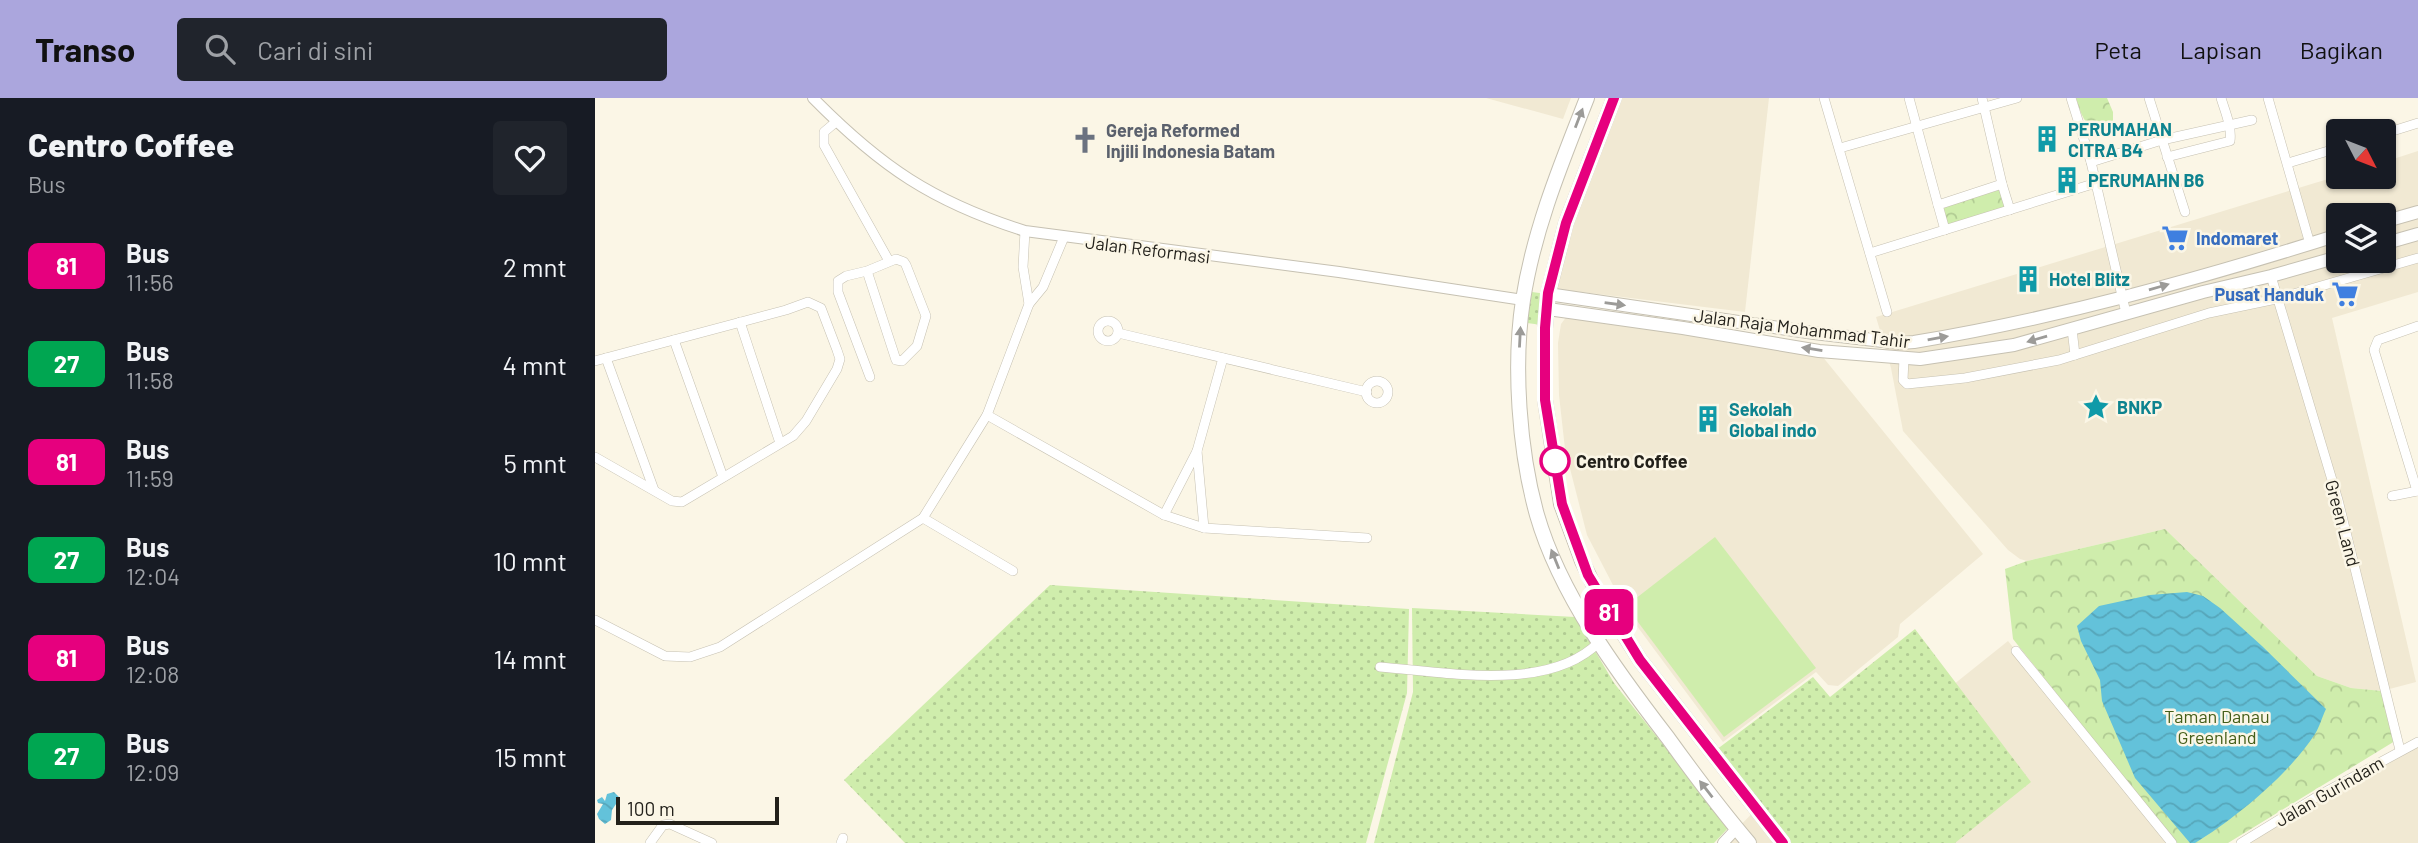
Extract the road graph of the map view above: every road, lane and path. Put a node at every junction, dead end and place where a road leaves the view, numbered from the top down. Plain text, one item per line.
1 (813, 98) edge
2 (1587, 98) edge
3 (1614, 98) edge
4 (1824, 98) edge
5 (1909, 98) edge
6 (2017, 98) edge
7 (2071, 98) edge
8 (2149, 98) edge
9 (2221, 98) edge
10 (2268, 98) edge
11 (1983, 102) edge
12 (2252, 120) dead end
13 (837, 121) junction
14 (2418, 123) edge
15 (1917, 125) junction
16 (2229, 125) junction
17 (2396, 130) edge
18 (2162, 140) junction
19 (1840, 148) junction
20 (2326, 152) edge
21 (2168, 157) junction
22 (2091, 162) junction
23 (2288, 163) junction
24 (2096, 183) junction
25 (2002, 184) junction
26 (1938, 205) junction
27 (2010, 210) junction
28 (2185, 212) dead end
29 (2418, 212) edge
30 (2396, 218) edge
31 (1945, 230) junction
32 (1025, 231) junction
33 (2418, 234) edge
34 (1064, 237) junction
35 (2326, 239) edge
36 (2396, 240) edge
37 (2310, 244) junction
38 (1870, 253) junction
39 (2418, 258) edge
40 (2326, 260) edge
41 (889, 261) junction
42 (867, 271) junction
43 (2271, 276) junction
44 (1548, 293) junction
45 (2123, 298) junction
46 (2276, 299) junction
47 (1523, 300) junction
48 (1029, 304) junction
49 (1548, 309) junction
50 (1887, 312) dead end
51 (2126, 313) junction
52 (740, 322) junction
53 (2418, 326) edge
54 (2071, 329) junction
55 (1118, 333) dead end
56 (674, 340) junction
57 (2075, 355) junction
58 (606, 358) junction
59 (1223, 358) junction
60 (1904, 358) junction
61 (595, 360) edge
62 (870, 377) dead end
63 (1367, 392) dead end
64 (987, 415) junction
65 (780, 443) junction
66 (1198, 451) junction
67 (595, 457) edge
68 (723, 477) junction
69 (654, 490) junction
70 (2418, 491) edge
71 (2392, 496) dead end
72 (1164, 515) junction
73 (923, 518) junction
74 (1204, 528) junction
75 (1367, 538) dead end
76 (1013, 571) dead end
77 (595, 620) edge
78 (1599, 642) junction
79 (2016, 651) dead end
80 (1380, 667) dead end
81 (2418, 742) edge
82 (2400, 750) junction
83 (1737, 828) junction
84 (695, 839) edge
85 (650, 843) edge
86 (712, 843) edge
87 (1723, 843) edge
88 (1749, 843) edge
89 (1783, 843) edge
90 (2172, 843) edge
91 (2241, 843) edge

1 - 13 street, Jalan Reformasi
47 -> 2 highway
3 - 44 highway
4 - 19 street
5 - 15 street
6 - 11 street
7 - 22 street
8 - 18 street
9 - 16 street
10 - 23 street
11 - 15 street
11 - 25 street
12 - 16 street
13 - 32 street, Jalan Reformasi
13 - 41 street
14 - 17 street
15 - 19 street
15 - 26 street
16 - 18 street
16 - 21 street
18 - 21 street
18 - 22 street
19 - 38 street
20 - 23 street
21 - 28 street
22 - 24 street
23 - 37 street
24 - 27 street
24 - 45 street
25 - 26 street
25 - 27 street
26 - 31 street
27 - 31 street
29 - 30 main road
31 - 38 street
32 - 34 street, Jalan Reformasi
32 - 48 street
33 - 36 main road
34 - 47 street, Jalan Reformasi
34 - 48 street
35 - 37 main road, Jalan Raja Mohammad Tahir
45 -> 37 main road, Jalan Raja Mohammad Tahir
38 - 50 street
39 - 46 street
40 - 43 main road, Jalan Raja Mohammad Tahir
41 - 42 street
41 - 42 street
42 - 62 street
43 - 46 street, Green Land
43 - 51 main road, Jalan Raja Mohammad Tahir
44 -> 45 main road, Jalan Raja Mohammad Tahir
44 - 49 highway
45 - 51 street
46 - 57 street
46 - 82 street, Green Land
78 -> 47 highway
48 - 64 street
60 -> 49 main road, Jalan Raja Mohammad Tahir
49 - 89 highway
51 - 54 main road, Jalan Raja Mohammad Tahir
52 - 56 street
52 - 65 street
52 - 65 street
53 - 70 street
54 - 57 street
54 -> 60 main road, Jalan Raja Mohammad Tahir
55 - 59 street
56 - 58 street
56 - 68 street
57 - 60 street
58 - 61 street
58 - 69 street
59 - 63 street
59 - 66 street
64 - 72 street
64 - 73 street
65 - 68 street
66 - 72 street
66 - 74 street
67 - 69 street
68 - 69 street
70 - 71 street
72 - 74 street
73 - 76 street
73 - 77 street
74 - 75 street
78 - 80 street
83 -> 78 highway
79 - 90 street
81 - 82 street, Jalan Gurindam
82 - 91 street, Jalan Gurindam
83 - 87 street
83 - 88 highway
84 - 85 street
84 - 86 street

